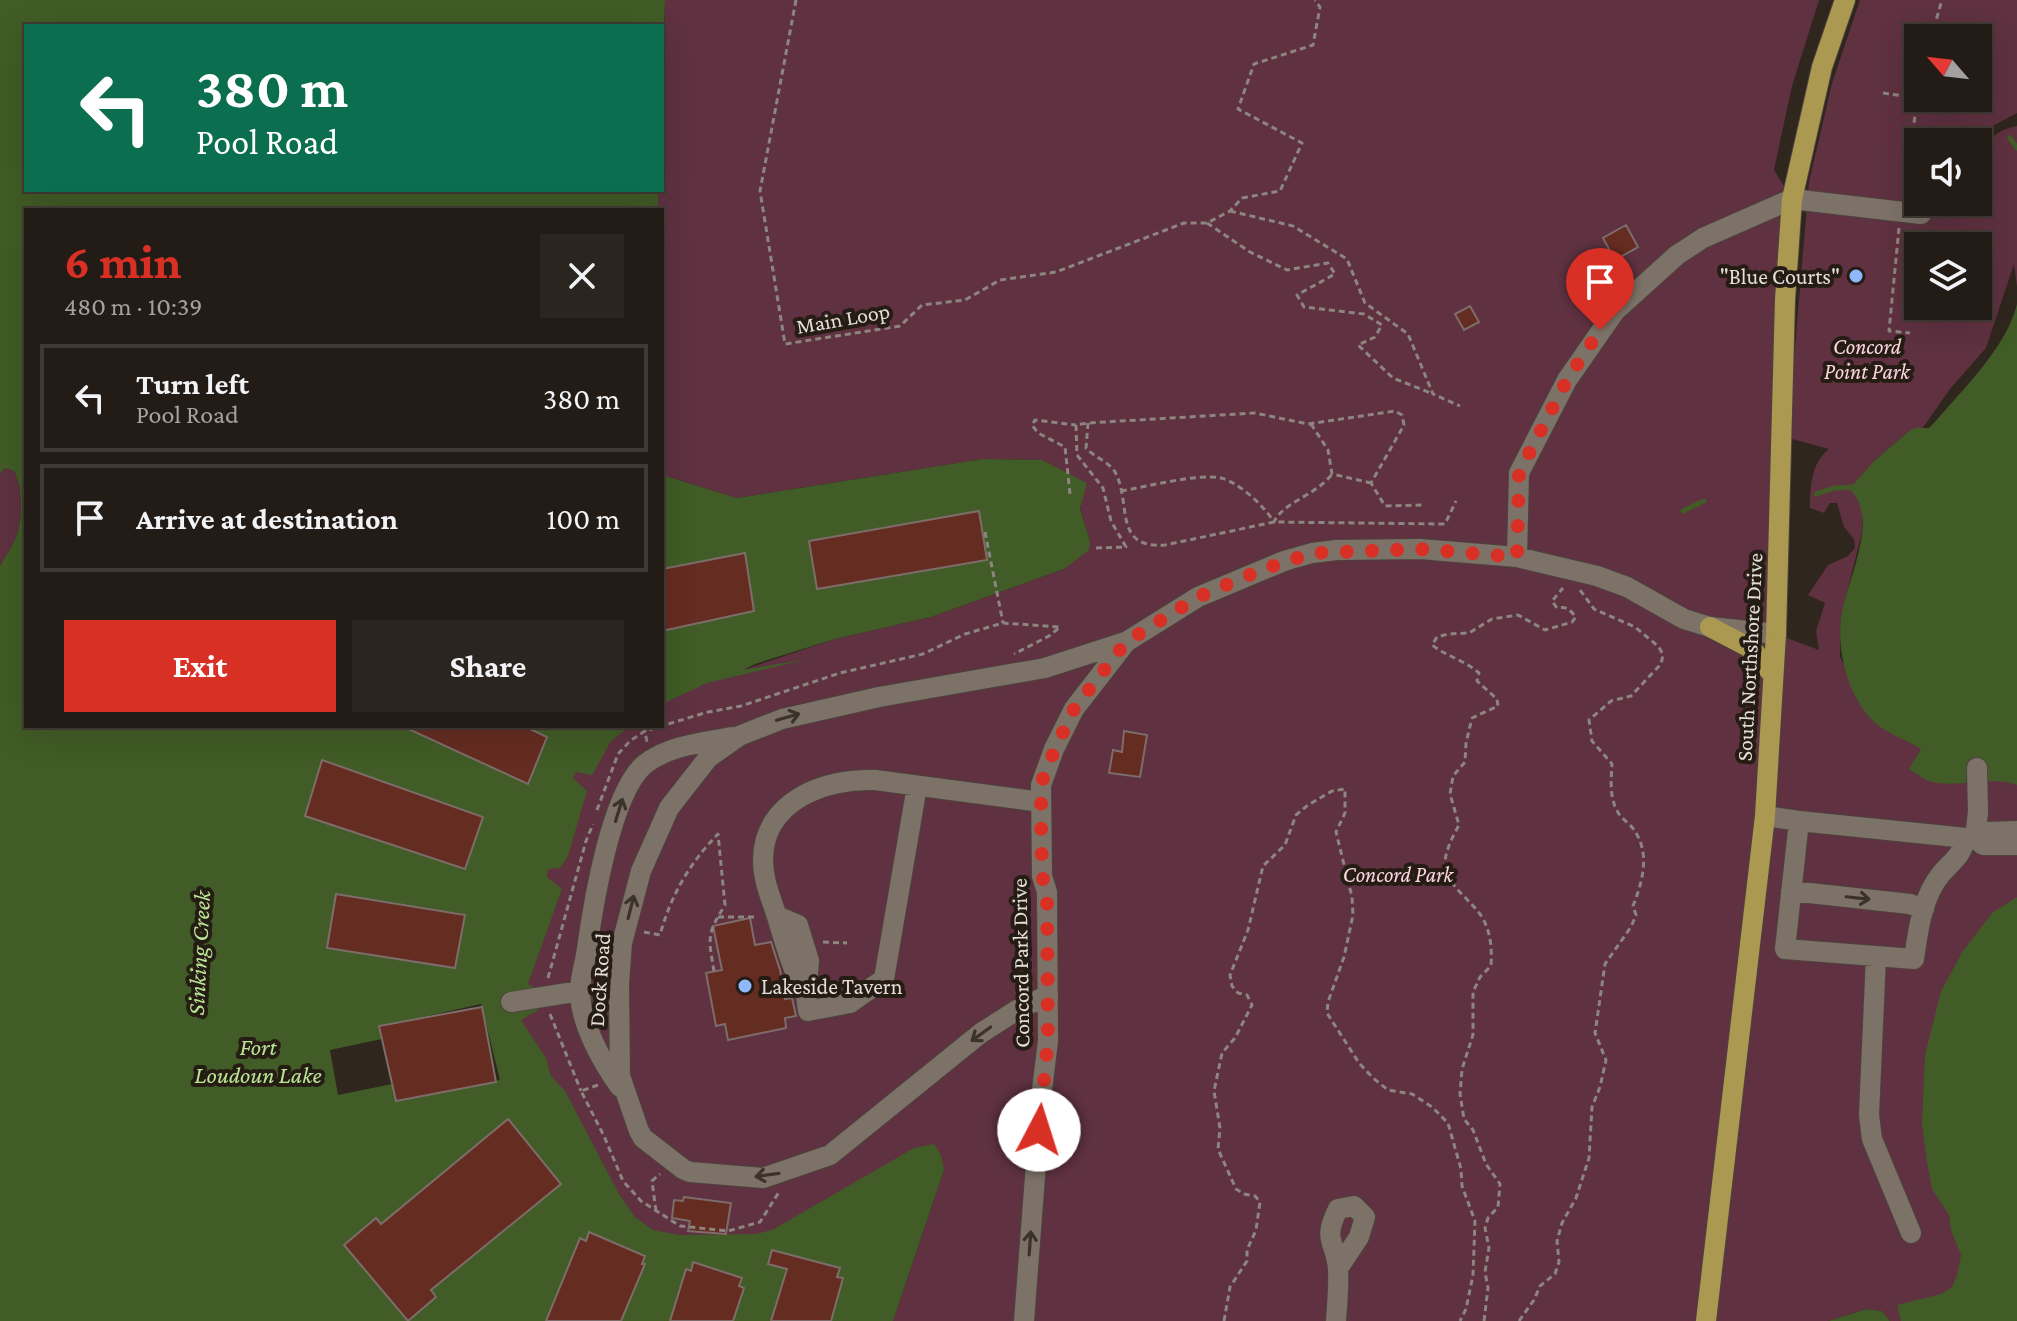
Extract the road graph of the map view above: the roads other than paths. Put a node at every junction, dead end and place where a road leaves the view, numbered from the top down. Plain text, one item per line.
1 (1845, 0) edge
2 (1792, 199) junction
3 (1904, 212) edge
4 (1517, 557) junction
5 (1710, 627) junction
6 (1776, 634) junction
7 (1126, 642) junction
8 (1773, 675) junction
9 (739, 736) junction
10 (1977, 768) dead end
11 (917, 786) junction
12 (1041, 802) junction
13 (1765, 816) junction
14 (1799, 821) junction
15 (2017, 831) edge
16 (1970, 838) junction
17 (2017, 845) edge
18 (1791, 891) junction
19 (1924, 909) junction
20 (1876, 956) junction
21 (580, 991) junction
22 (1048, 995) junction
23 (511, 1002) dead end
24 (627, 1096) junction
25 (1911, 1233) dead end
26 (1339, 1267) dead end
27 (1024, 1321) edge
28 (1336, 1321) edge
29 (1706, 1321) edge

1 - 2 main road, South Northshore Drive
2 - 3 street
2 - 4 street
2 - 6 main road, South Northshore Drive
4 - 5 street, Concord Park Drive
4 - 7 street, Concord Park Drive
5 - 6 street, Concord Park Drive
5 - 8 main road
6 - 8 main road, South Northshore Drive
9 -> 7 street, Dock Road
7 - 12 street, Concord Park Drive
8 - 13 main road, South Northshore Drive
21 -> 9 street
24 -> 9 street, Dock Road
10 - 16 street
11 - 11 street
11 - 12 street
12 - 22 street, Concord Park Drive
13 - 14 street
13 - 29 main road, South Northshore Drive
14 - 16 street
14 - 18 street
15 - 16 street
16 - 17 street
16 - 19 street
18 -> 19 street
18 - 20 street
19 - 20 street
20 - 25 street
21 - 23 street
21 - 24 street
22 -> 24 street, Dock Road
27 -> 22 street, Concord Park Drive
26 - 28 street

